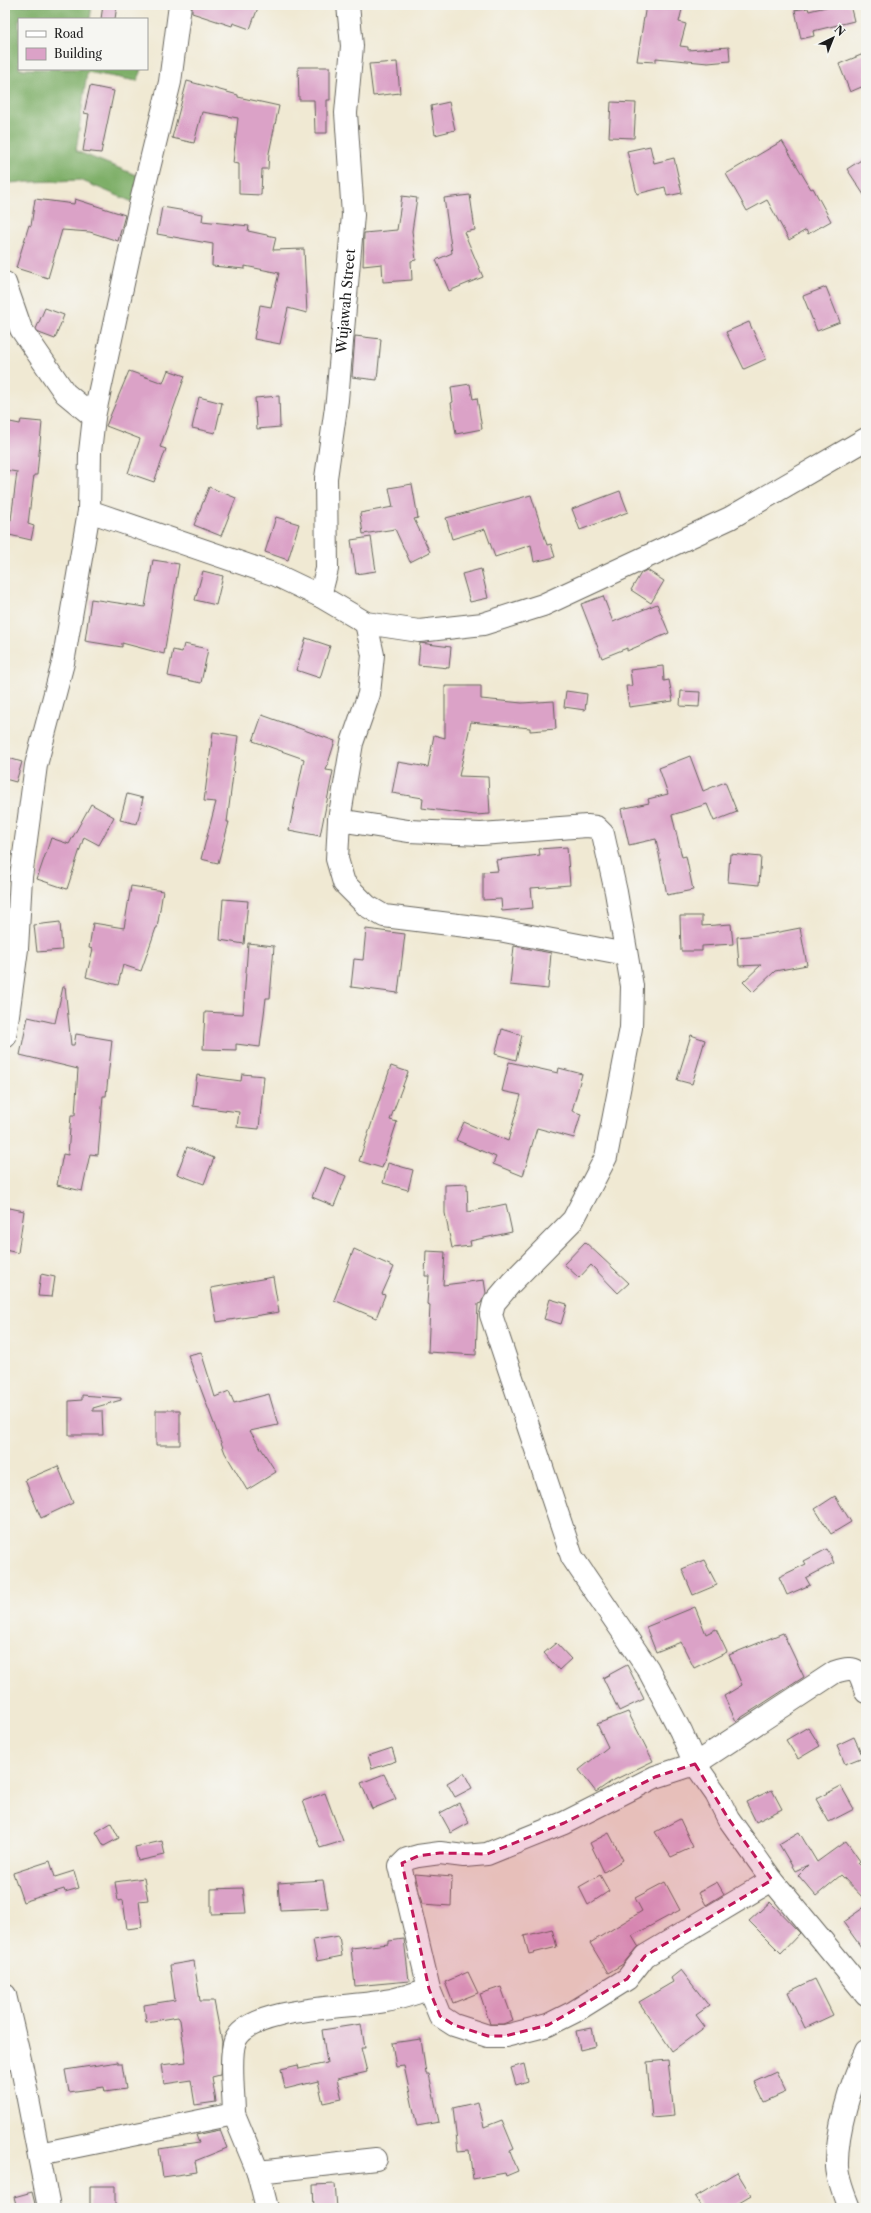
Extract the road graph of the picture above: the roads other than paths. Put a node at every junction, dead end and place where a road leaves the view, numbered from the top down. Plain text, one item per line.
1 (180, 5) edge
2 (348, 5) edge
3 (5, 283) edge
4 (94, 417) junction
5 (861, 442) edge
6 (89, 511) junction
7 (320, 596) junction
8 (366, 623) junction
9 (339, 820) junction
10 (626, 954) junction
11 (5, 1037) edge
12 (866, 1692) edge
13 (695, 1764) junction
14 (772, 1880) junction
15 (429, 1989) junction
16 (866, 1994) edge
17 (5, 1995) edge
18 (866, 2051) edge
19 (234, 2114) junction
20 (39, 2154) junction
21 (376, 2159) dead end
22 (258, 2172) junction
23 (49, 2208) edge
24 (267, 2208) edge
25 (849, 2208) edge

1 - 4 street
2 - 7 street, Wujawah Street
3 - 4 street
4 - 6 street
5 - 8 street
6 - 7 street
6 - 11 street
7 - 8 street
8 - 9 street
9 - 10 street
9 - 10 street
10 - 13 street
12 - 13 street
13 - 14 street
13 - 15 street
14 - 15 street
14 - 16 street
15 - 19 street
17 - 20 street
18 - 25 street
19 - 20 street
19 - 22 street
20 - 23 street
21 - 22 street
22 - 24 street

